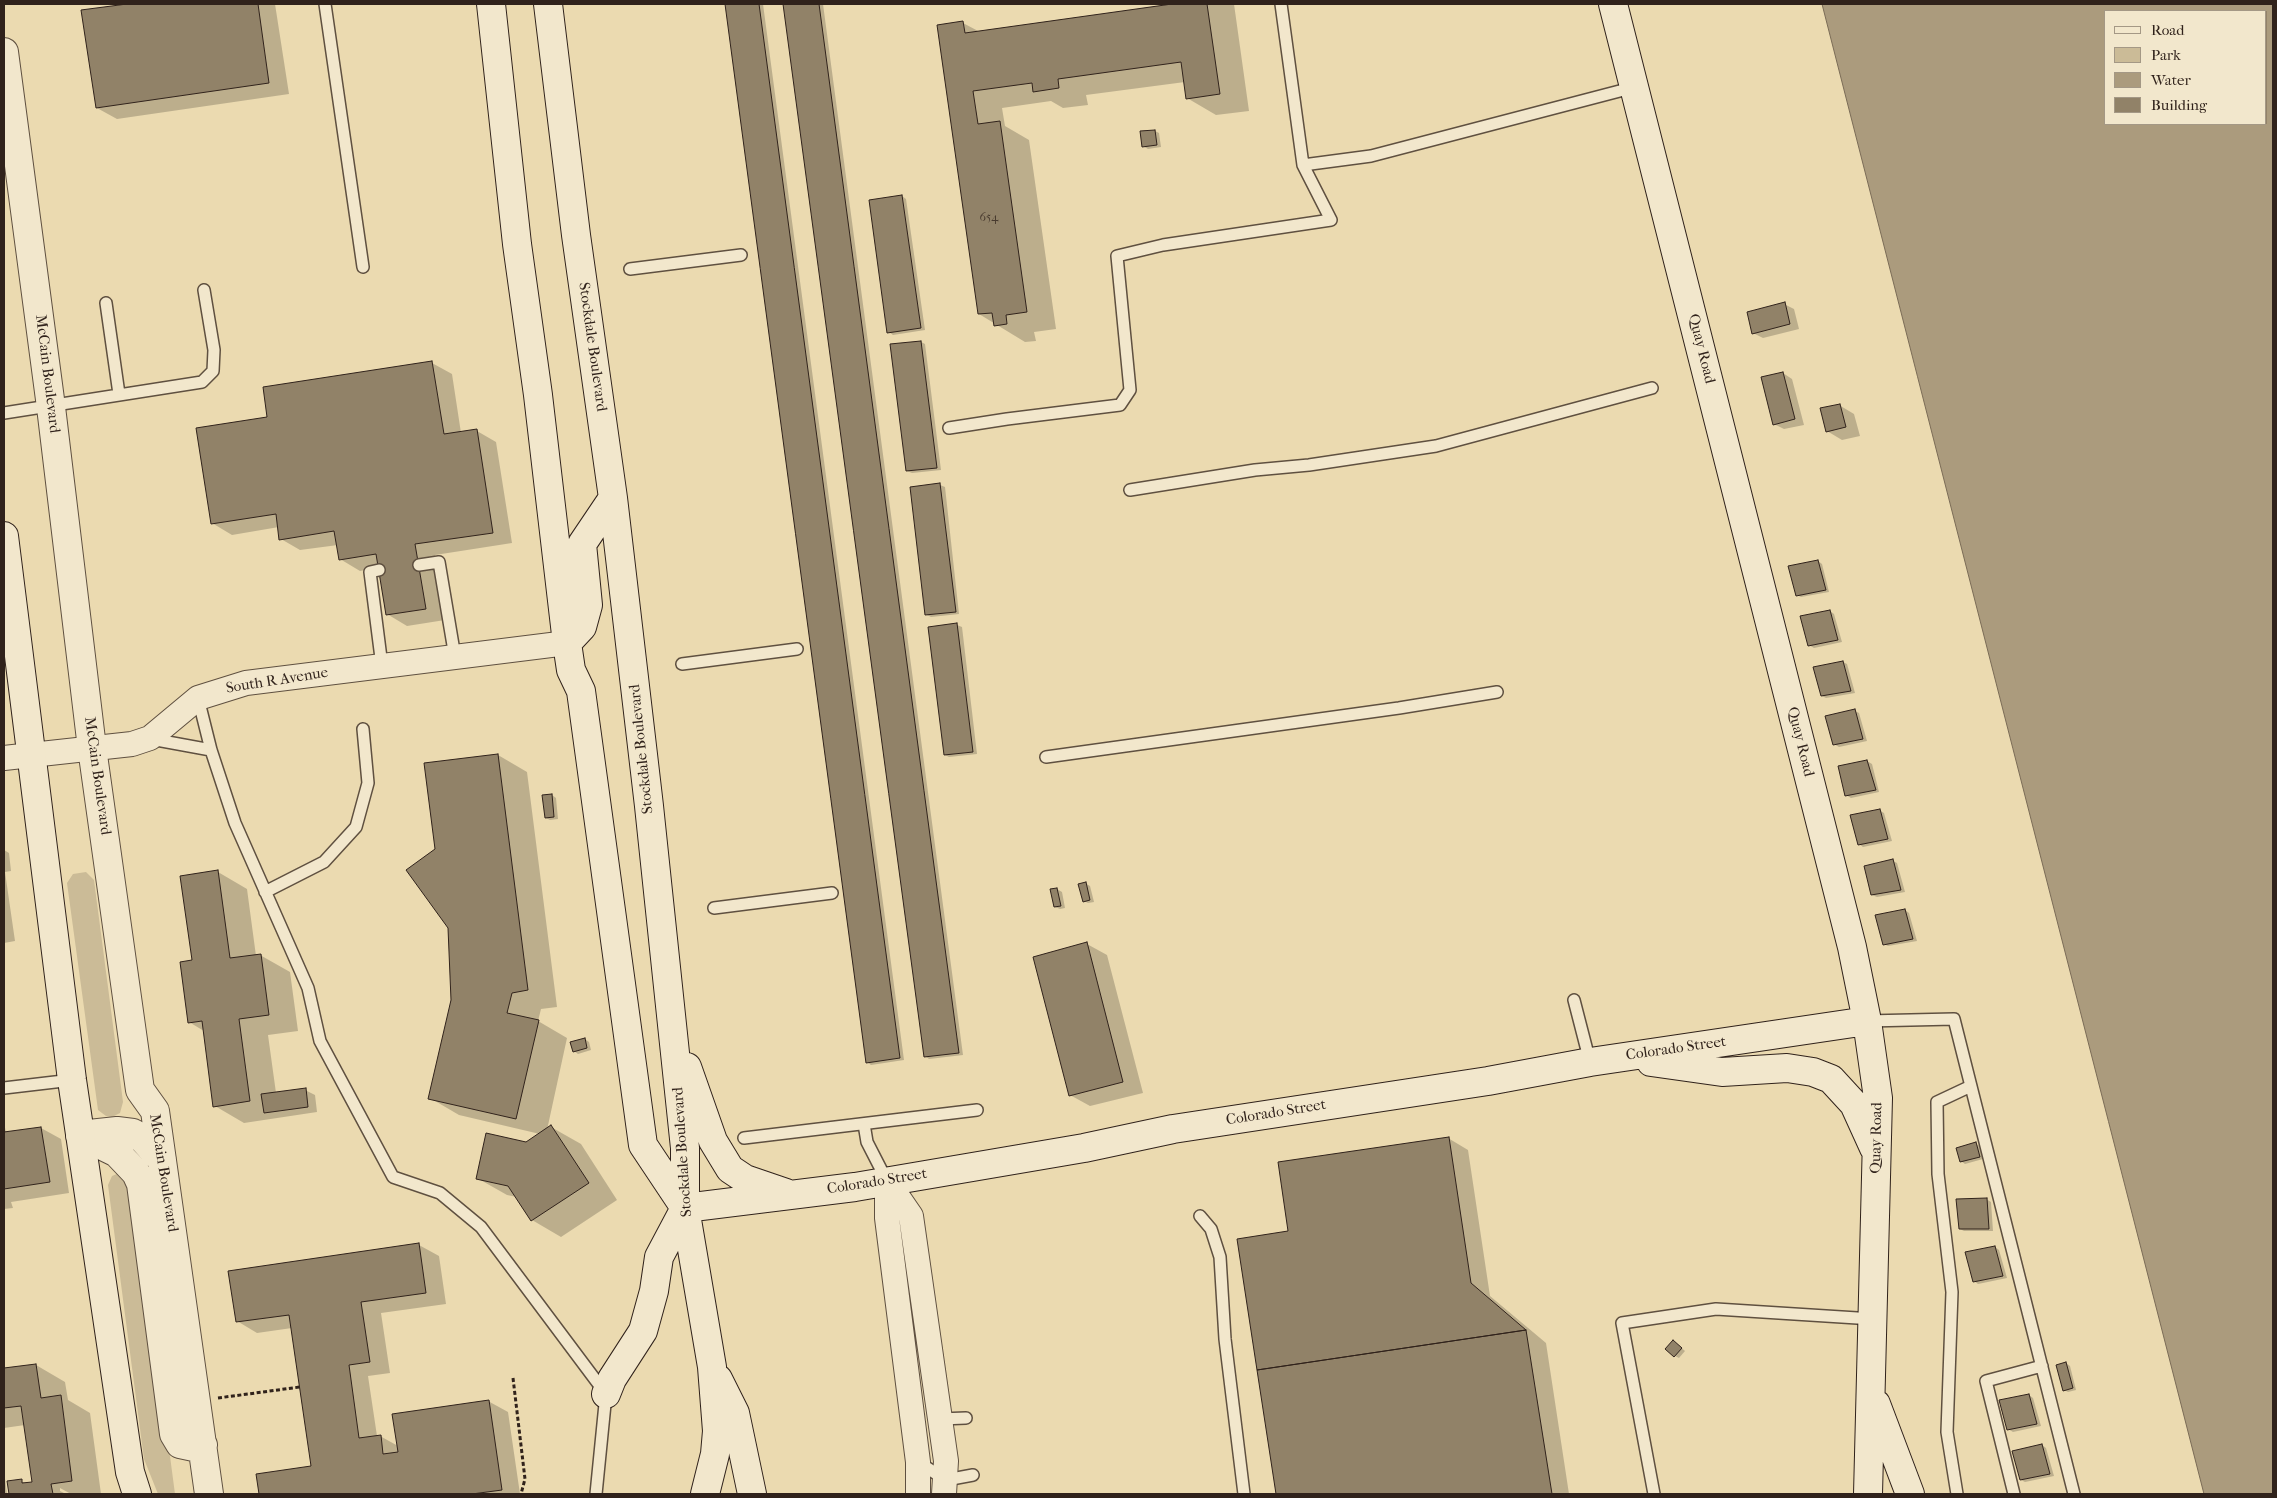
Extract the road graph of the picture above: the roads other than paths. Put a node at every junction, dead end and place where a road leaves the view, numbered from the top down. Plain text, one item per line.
1 (325, 4) edge
2 (491, 4) edge
3 (548, 4) edge
4 (1281, 4) edge
5 (1614, 4) edge
6 (4, 52) edge
7 (1635, 87) junction
8 (1303, 165) junction
9 (741, 255) dead end
10 (363, 267) dead end
11 (630, 270) dead end
12 (204, 290) dead end
13 (106, 304) dead end
14 (1652, 388) dead end
15 (119, 394) junction
16 (51, 407) junction
17 (4, 413) edge
18 (948, 428) dead end
19 (1130, 490) dead end
20 (614, 498) junction
21 (4, 536) edge
22 (419, 565) dead end
23 (379, 570) dead end
24 (567, 643) junction
25 (797, 649) dead end
26 (455, 657) junction
27 (682, 664) dead end
28 (382, 666) junction
29 (1497, 692) dead end
30 (198, 698) junction
31 (363, 729) dead end
32 (150, 738) junction
33 (92, 748) junction
34 (211, 750) junction
35 (32, 754) junction
36 (1046, 757) dead end
37 (4, 758) edge
38 (265, 892) junction
39 (832, 893) dead end
40 (714, 908) dead end
41 (1574, 1000) dead end
42 (1867, 1021) junction
43 (672, 1026) junction
44 (1620, 1058) junction
45 (1590, 1062) junction
46 (72, 1080) junction
47 (1971, 1086) junction
48 (4, 1088) edge
49 (977, 1110) dead end
50 (864, 1124) junction
51 (80, 1135) junction
52 (744, 1138) dead end
53 (1878, 1156) junction
54 (162, 1160) junction
55 (887, 1181) junction
56 (788, 1194) junction
57 (685, 1208) junction
58 (1200, 1216) dead end
59 (1873, 1319) junction
60 (2042, 1366) junction
61 (712, 1367) junction
62 (1871, 1390) junction
63 (606, 1394) junction
64 (966, 1418) dead end
65 (940, 1419) junction
66 (203, 1445) junction
67 (918, 1462) junction
68 (974, 1475) dead end
69 (132, 1487) edge
70 (945, 1487) edge
71 (209, 1494) edge
72 (596, 1494) edge
73 (705, 1494) edge
74 (752, 1494) edge
75 (918, 1494) edge
76 (1244, 1494) edge
77 (1654, 1494) edge
78 (1868, 1494) edge
79 (1910, 1494) edge
80 (1956, 1494) edge
81 (2014, 1494) edge
82 (2074, 1494) edge

1 - 10 lane
2 - 24 main road
3 - 20 main road, Stockdale Boulevard
4 - 8 lane
5 - 7 main road, Quay Road
6 - 16 main road, McCain Boulevard
7 - 8 lane
7 - 42 main road, Quay Road
8 - 18 lane
9 - 11 lane
12 - 15 lane
13 - 15 lane
14 - 19 lane
15 - 16 lane
16 - 17 lane
16 - 33 main road, McCain Boulevard
20 - 24 main road
20 - 43 main road, Stockdale Boulevard
21 - 35 main road
22 - 26 lane
23 - 28 lane
24 - 26 street, South R Avenue
24 - 57 main road
25 - 27 lane
26 - 28 street, South R Avenue
28 - 30 street, South R Avenue
29 - 36 lane
30 - 32 street, South R Avenue
30 - 34 lane
31 - 38 lane
32 - 33 street, South R Avenue
32 - 34 lane
33 - 35 street, South R Avenue
33 - 54 main road, McCain Boulevard
34 - 38 lane
35 - 37 street, South R Avenue
35 - 46 main road
38 - 63 lane
39 - 40 lane
41 - 45 lane
42 - 44 main road, Colorado Street
42 - 47 lane
42 - 53 main road, Quay Road
43 - 56 main road
43 - 57 main road, Stockdale Boulevard
44 - 45 main road, Colorado Street
44 - 53 main road
45 - 55 main road, Colorado Street
46 - 48 lane
46 - 51 main road
47 - 60 lane
47 - 80 lane
49 - 50 lane
50 - 52 lane
50 - 55 lane
51 - 54 main road
51 - 66 main road
51 - 69 main road
53 - 59 main road, Quay Road
54 - 66 main road, McCain Boulevard
55 - 56 main road, Colorado Street
55 - 65 street
55 - 67 street
56 - 57 main road, Colorado Street
57 - 61 main road, Stockdale Boulevard
57 - 63 main road
58 - 76 lane
59 - 62 main road, Quay Road
59 - 77 lane
60 - 81 lane
60 - 82 lane
61 - 73 main road, Stockdale Boulevard
61 - 74 main road
62 - 78 main road, Quay Road
62 - 79 main road
63 - 72 lane
64 - 65 lane
65 - 70 street
66 - 71 main road, McCain Boulevard
67 - 70 lane
67 - 75 street
68 - 70 lane

